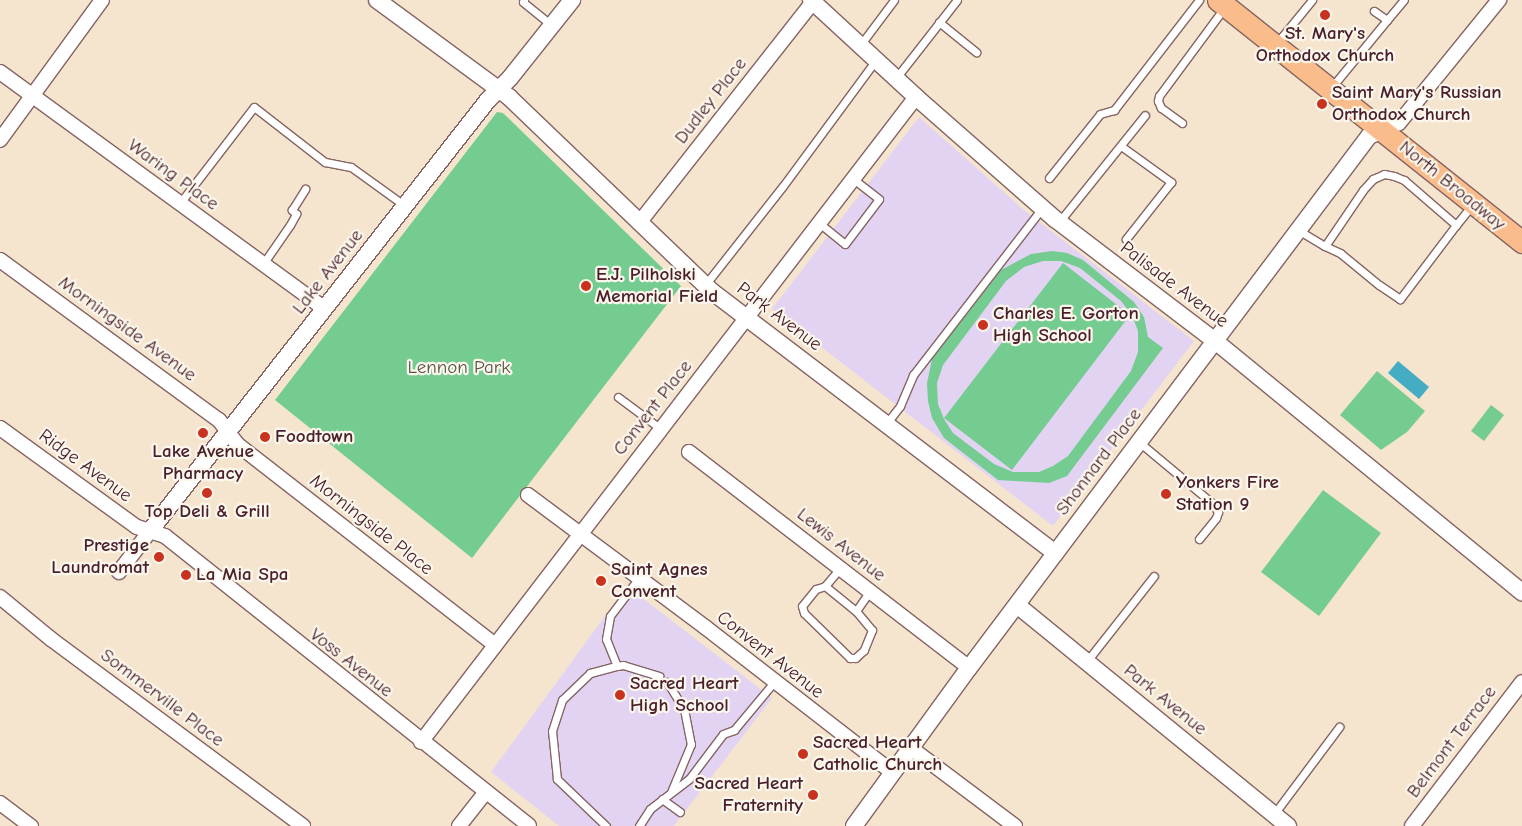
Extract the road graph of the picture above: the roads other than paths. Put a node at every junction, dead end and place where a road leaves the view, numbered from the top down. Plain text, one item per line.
1 (102, 0) edge
2 (524, 0) edge
3 (572, 0) edge
4 (894, 0) edge
5 (957, 0) edge
6 (1198, 0) edge
7 (1312, 0) edge
8 (1404, 0) edge
9 (1499, 0) edge
10 (812, 1) edge
11 (1224, 2) edge
12 (386, 4) edge
13 (1374, 12) dead end
14 (1387, 20) junction
15 (939, 22) junction
16 (552, 26) junction
17 (860, 44) junction
18 (1275, 45) junction
19 (976, 52) dead end
20 (876, 59) junction
21 (0, 72) edge
22 (896, 78) junction
23 (1331, 88) junction
24 (499, 89) junction
25 (33, 96) junction
26 (916, 97) junction
27 (1145, 115) dead end
28 (1182, 123) dead end
29 (1383, 130) junction
30 (0, 140) edge
31 (1120, 146) junction
32 (1049, 178) dead end
33 (853, 179) junction
34 (305, 189) dead end
35 (1473, 202) junction
36 (180, 203) junction
37 (405, 206) junction
38 (1042, 208) junction
39 (1059, 222) junction
40 (639, 223) junction
41 (819, 224) junction
42 (1456, 225) junction
43 (1298, 230) junction
44 (1520, 237) edge
45 (1126, 239) dead end
46 (1325, 246) junction
47 (0, 260) edge
48 (263, 264) junction
49 (705, 285) junction
50 (324, 309) junction
51 (746, 318) junction
52 (1215, 341) junction
53 (618, 397) dead end
54 (886, 424) junction
55 (0, 428) edge
56 (661, 429) junction
57 (228, 432) junction
58 (1139, 442) junction
59 (689, 452) dead end
60 (528, 495) dead end
61 (150, 531) junction
62 (580, 534) junction
63 (1199, 539) dead end
64 (1055, 553) junction
65 (840, 568) junction
66 (119, 572) dead end
67 (1154, 576) dead end
68 (638, 579) junction
69 (826, 586) junction
70 (870, 591) junction
71 (1522, 592) edge
72 (0, 597) edge
73 (1017, 604) junction
74 (856, 611) junction
75 (495, 645) junction
76 (1087, 662) junction
77 (617, 666) junction
78 (969, 668) junction
79 (659, 676) dead end
80 (667, 682) dead end
81 (774, 682) junction
82 (1522, 682) edge
83 (1339, 727) dead end
84 (421, 742) junction
85 (911, 748) junction
86 (893, 773) junction
87 (671, 792) junction
88 (485, 793) junction
89 (662, 799) junction
90 (0, 803) edge
91 (680, 812) dead end
92 (1274, 814) junction
93 (643, 825) edge
94 (31, 826) edge
95 (303, 826) edge
96 (459, 826) edge
97 (529, 826) edge
98 (606, 826) edge
99 (854, 826) edge
100 (1015, 826) edge
101 (1288, 826) edge
102 (1412, 826) edge

1 - 25 street
2 - 16 lane
3 - 16 street, Lake Avenue
4 - 17 lane
5 - 15 lane
6 - 32 lane
7 - 18 lane
8 - 14 lane
9 - 29 street
10 - 17 street, Palisade Avenue
10 - 40 street, Dudley Place
11 - 18 main road, North Broadway
11 - 28 lane
12 - 24 street, Park Avenue
13 - 14 lane
14 - 23 lane
15 - 19 lane
15 - 22 lane
16 - 24 street, Lake Avenue
17 - 20 street, Palisade Avenue
18 - 23 main road, North Broadway
20 - 22 street, Palisade Avenue
20 - 49 lane
21 - 25 street, Waring Place
22 - 26 street, Palisade Avenue
23 - 29 main road, North Broadway
24 - 37 street, Lake Avenue
24 - 40 street, Park Avenue
25 - 30 street
25 - 36 street, Waring Place
26 - 33 street, Convent Place
26 - 38 street, Palisade Avenue
27 - 31 lane
29 - 35 main road, North Broadway
29 - 43 street, Shonnard Place
31 - 39 lane
31 - 45 lane
33 - 41 street, Convent Place
33 - 41 lane
34 - 48 lane
35 - 42 lane
35 - 44 main road, North Broadway
36 - 37 lane
36 - 48 street, Waring Place
37 - 50 street, Lake Avenue
38 - 39 street, Palisade Avenue
38 - 54 lane
39 - 52 street, Palisade Avenue
40 - 49 street, Park Avenue
41 - 51 street, Convent Place
42 - 46 lane
42 - 46 lane
43 - 46 lane
43 - 52 street, Shonnard Place
47 - 57 street, Morningside Avenue
48 - 50 street, Waring Place
49 - 51 street, Park Avenue
50 - 57 street, Lake Avenue
51 - 54 street, Park Avenue
51 - 56 street, Convent Place
52 - 58 street, Shonnard Place
52 - 71 street, Palisade Avenue
53 - 56 lane
54 - 64 street, Park Avenue
55 - 61 street, Ridge Avenue
56 - 62 street, Convent Place
57 - 61 street, Lake Avenue
57 - 75 street, Morningside Place
58 - 63 lane
58 - 64 street, Shonnard Place
59 - 65 street, Lewis Avenue
60 - 62 street, Convent Avenue
61 - 66 street, Lake Avenue
61 - 84 street, Voss Avenue
62 - 68 street, Convent Avenue
62 - 75 street, Convent Place
64 - 73 street, Shonnard Place
65 - 69 lane
65 - 70 street, Lewis Avenue
67 - 76 lane
68 - 77 lane
68 - 81 street, Convent Avenue
69 - 74 lane
69 - 74 lane
70 - 74 lane
70 - 78 street, Lewis Avenue
72 - 95 street, Sommerville Place
73 - 76 street, Park Avenue
73 - 78 street, Shonnard Place
75 - 84 street, Convent Place
76 - 92 street, Park Avenue
77 - 79 lane
77 - 98 lane
78 - 85 street, Shonnard Place
80 - 87 lane
81 - 86 street, Convent Avenue
81 - 87 lane
82 - 102 street, Belmont Terrace
83 - 92 lane
84 - 88 street, Voss Avenue
85 - 86 street, Shonnard Place
85 - 100 street
86 - 99 street, Shonnard Place
87 - 89 lane
88 - 96 street
88 - 97 street, Voss Avenue
89 - 91 lane
89 - 93 lane
90 - 94 street
92 - 101 street, Park Avenue

